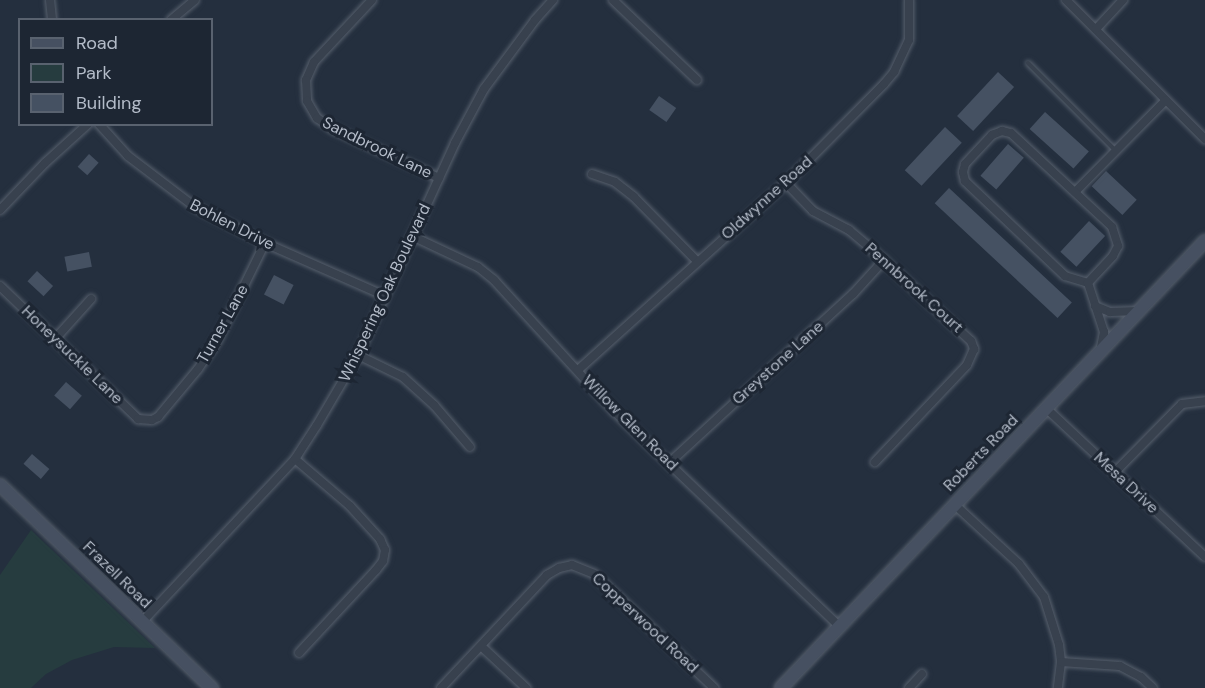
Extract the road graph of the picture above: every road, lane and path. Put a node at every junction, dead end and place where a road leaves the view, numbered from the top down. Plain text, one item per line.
1 (50, 0) edge
2 (195, 0) edge
3 (372, 0) edge
4 (553, 0) edge
5 (613, 0) edge
6 (909, 0) edge
7 (1066, 0) edge
8 (1123, 0) edge
9 (52, 18) edge
10 (173, 18) edge
11 (1096, 29) junction
12 (1028, 63) dead end
13 (697, 80) dead end
14 (1166, 100) junction
15 (86, 126) edge
16 (101, 126) edge
17 (1205, 139) edge
18 (1116, 151) junction
19 (592, 174) dead end
20 (439, 178) junction
21 (786, 183) junction
22 (1076, 192) junction
23 (0, 210) edge
24 (412, 236) junction
25 (1205, 241) edge
26 (265, 243) junction
27 (884, 260) junction
28 (697, 261) junction
29 (1088, 283) junction
30 (0, 286) edge
31 (385, 296) junction
32 (91, 299) dead end
33 (1095, 306) junction
34 (1140, 311) junction
35 (55, 339) junction
36 (1100, 353) junction
37 (358, 355) junction
38 (578, 370) junction
39 (1201, 401) edge
40 (1047, 409) junction
41 (145, 421) joint
42 (470, 447) dead end
43 (295, 459) junction
44 (874, 462) dead end
45 (669, 463) junction
46 (1115, 472) junction
47 (0, 485) edge
48 (954, 504) junction
49 (1205, 557) edge
50 (142, 622) junction
51 (839, 626) junction
52 (481, 646) junction
53 (299, 652) dead end
54 (1061, 662) junction
55 (922, 674) dead end
56 (212, 688) edge
57 (441, 688) edge
58 (526, 688) edge
59 (714, 688) edge
60 (781, 688) edge
61 (909, 688) edge
62 (1058, 688) edge
63 (1153, 688) edge

1 - 9 street
2 - 10 street
3 - 20 street, Sandbrook Lane
4 - 20 street, Whispering Oak Boulevard
5 - 13 street
6 - 21 street, Oldwynne Road
7 - 11 street
8 - 11 street
11 - 14 street
12 - 18 lane
14 - 17 street
14 - 18 street
15 - 23 street
16 - 26 street, Bohlen Drive
18 - 22 street
19 - 28 street
20 - 24 street, Whispering Oak Boulevard
21 - 27 street, Pennbrook Court
21 - 28 street, Oldwynne Road
22 - 29 street
22 - 29 street
24 - 31 street, Whispering Oak Boulevard
24 - 38 street, Willow Glen Road
25 - 34 main road, Roberts Road
26 - 31 street, Bohlen Drive
26 - 41 street, Turner Lane
27 - 44 street, Pennbrook Court
27 - 45 street, Greystone Lane
28 - 38 street, Oldwynne Road
29 - 33 street
30 - 35 street, Honeysuckle Lane
31 - 37 street, Whispering Oak Boulevard
32 - 35 street
33 - 34 street
33 - 36 street
34 - 36 main road, Roberts Road
35 - 41 street, Honeysuckle Lane
36 - 40 main road, Roberts Road
37 - 42 street
37 - 43 street, Whispering Oak Boulevard
38 - 45 street, Willow Glen Road
39 - 46 street
40 - 46 street, Mesa Drive
40 - 48 main road, Roberts Road
43 - 50 street, Whispering Oak Boulevard
43 - 53 street
45 - 51 street, Willow Glen Road
46 - 49 street, Mesa Drive
47 - 50 main road, Frazell Road
48 - 51 main road, Roberts Road
48 - 54 street
50 - 56 main road, Frazell Road
51 - 60 main road, Roberts Road
52 - 57 street
52 - 58 street
52 - 59 street, Copperwood Road
54 - 62 street
54 - 63 street
55 - 61 street

